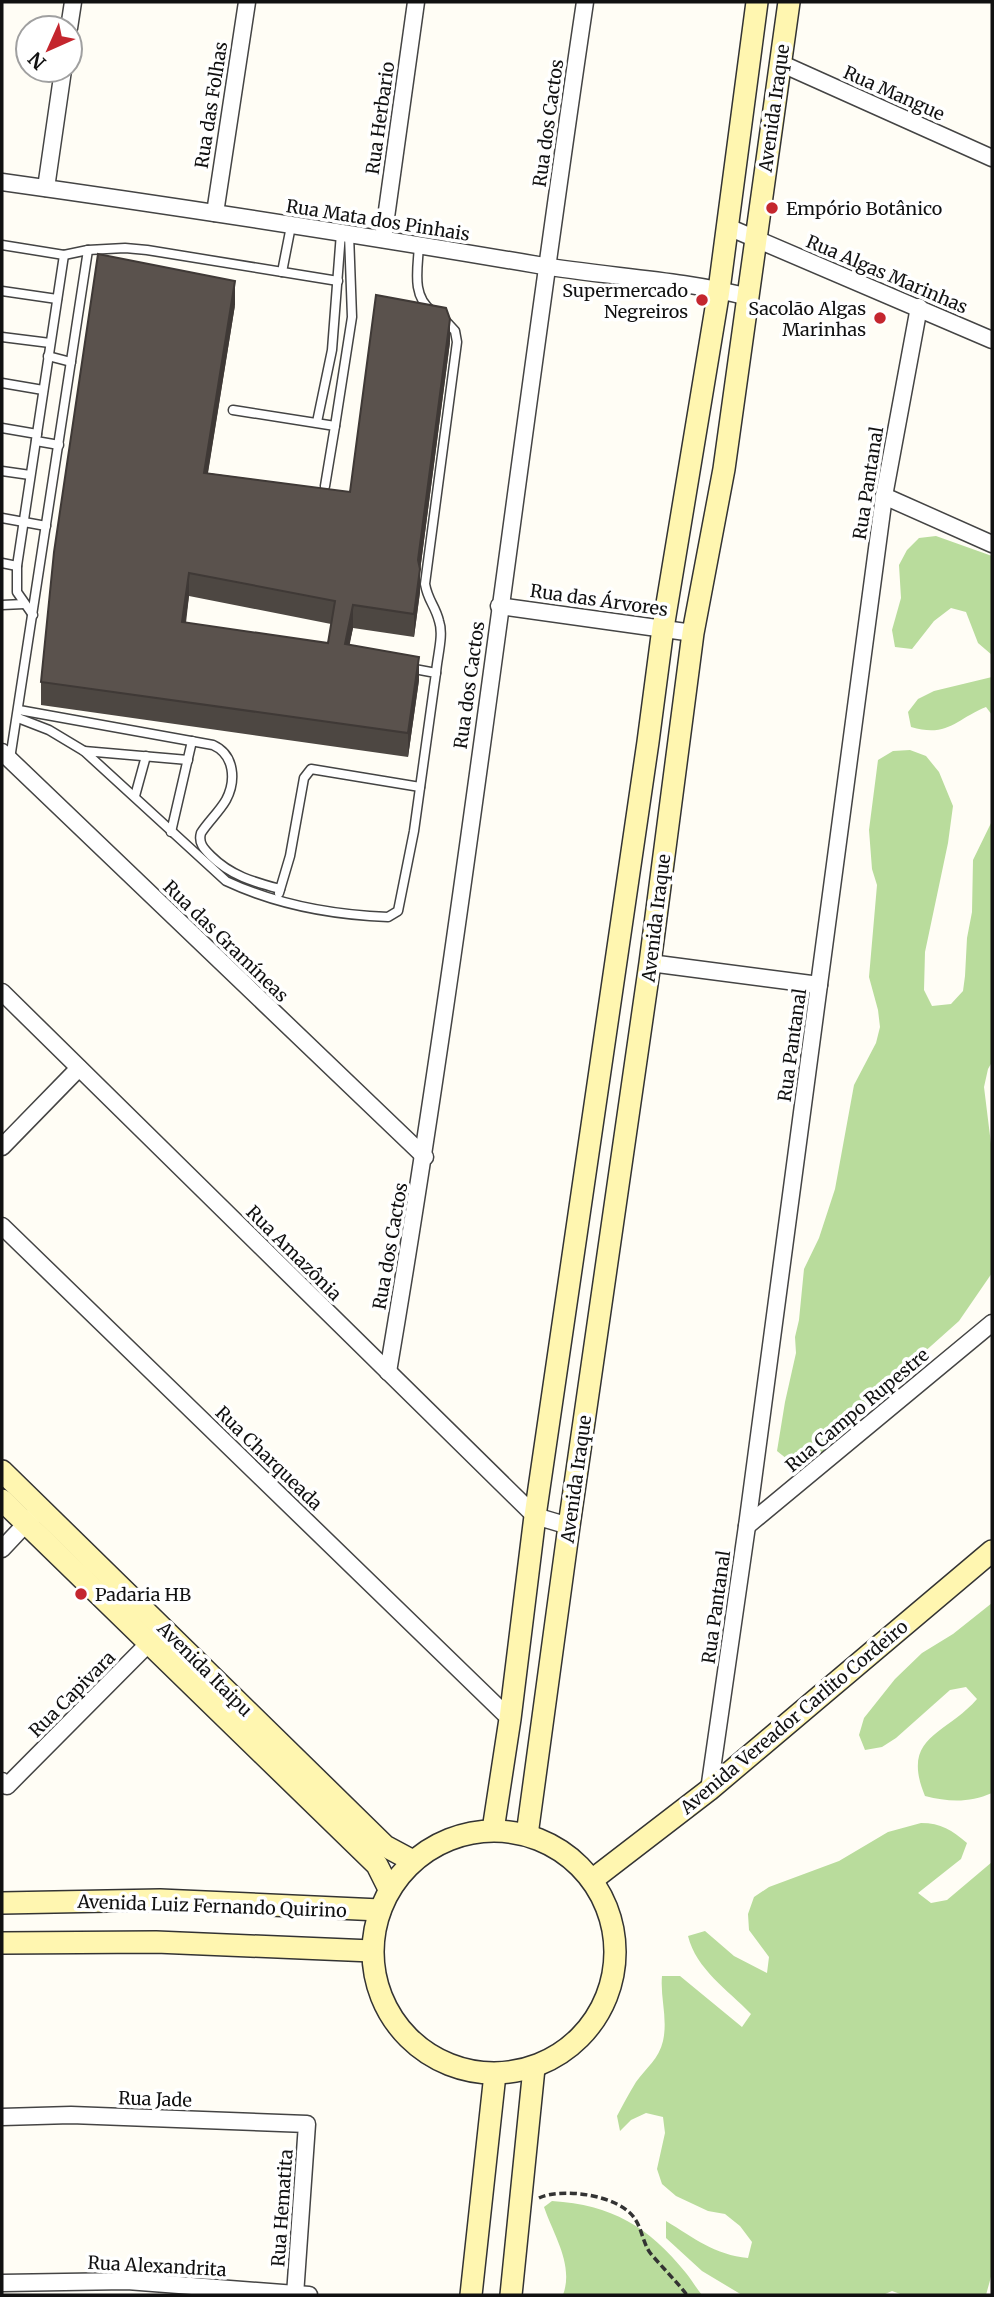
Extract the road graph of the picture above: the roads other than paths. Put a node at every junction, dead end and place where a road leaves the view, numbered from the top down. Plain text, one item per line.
1 (247, 2) edge
2 (416, 2) edge
3 (585, 2) edge
4 (757, 2) edge
5 (789, 2) edge
6 (780, 63) junction
7 (61, 84) edge
8 (992, 158) edge
9 (2, 181) edge
10 (46, 188) junction
11 (215, 213) junction
12 (291, 226) junction
13 (728, 228) junction
14 (345, 233) junction
15 (383, 239) junction
16 (755, 239) junction
17 (419, 245) junction
18 (2, 246) edge
19 (88, 250) junction
20 (64, 255) junction
21 (546, 267) junction
22 (282, 272) junction
23 (338, 281) junction
24 (719, 290) junction
25 (2, 291) edge
26 (748, 298) junction
27 (57, 299) junction
28 (919, 307) junction
29 (2, 337) edge
30 (992, 341) edge
31 (50, 343) junction
32 (48, 356) junction
33 (71, 362) junction
34 (2, 383) edge
35 (43, 390) junction
36 (233, 410) dead end
37 (317, 422) junction
38 (335, 426) junction
39 (2, 428) edge
40 (36, 437) junction
41 (58, 444) junction
42 (2, 471) edge
43 (30, 475) junction
44 (325, 486) edge
45 (884, 496) junction
46 (2, 517) edge
47 (24, 521) junction
48 (46, 526) junction
49 (992, 544) edge
50 (2, 564) edge
51 (17, 566) junction
52 (2, 604) edge
53 (24, 604) junction
54 (499, 606) junction
55 (33, 615) junction
56 (663, 628) junction
57 (693, 632) junction
58 (402, 667) edge
59 (436, 673) junction
60 (18, 714) junction
61 (192, 741) junction
62 (84, 751) junction
63 (6, 756) edge
64 (146, 756) junction
65 (188, 760) junction
66 (420, 787) junction
67 (135, 796) junction
68 (171, 832) junction
69 (280, 889) junction
70 (277, 900) junction
71 (650, 963) junction
72 (819, 985) junction
73 (2, 992) edge
74 (79, 1068) junction
75 (2, 1147) edge
76 (425, 1157) junction
77 (2, 1226) edge
78 (992, 1323) edge
79 (388, 1373) junction
80 (2, 1471) edge
81 (2, 1500) edge
82 (33, 1516) junction
83 (535, 1516) junction
84 (569, 1526) junction
85 (747, 1526) junction
86 (2, 1549) edge
87 (992, 1551) edge
88 (164, 1628) junction
89 (148, 1644) junction
90 (510, 1719) junction
91 (4, 1784) edge
92 (709, 1790) junction
93 (493, 1830) junction
94 (527, 1835) junction
95 (413, 1861) junction
96 (592, 1880) junction
97 (389, 1889) junction
98 (2, 1903) edge
99 (380, 1910) junction
100 (2, 1943) edge
101 (372, 1951) junction
102 (534, 2067) junction
103 (495, 2074) junction
104 (2, 2117) edge
105 (307, 2124) joint
106 (2, 2283) edge
107 (126, 2288) edge
108 (300, 2295) edge
109 (471, 2295) edge
110 (511, 2295) edge

1 - 11 street, Rua das Folhas
2 - 15 street, Rua Herbario
3 - 21 street, Rua dos Cactos
4 - 13 street, Avenida Iraque
5 - 6 street, Avenida Iraque
6 - 8 street, Rua Mangue
6 - 16 street, Avenida Iraque
7 - 10 street
9 - 10 street, Rua Mata dos Pinhais
10 - 11 street, Rua Mata dos Pinhais
11 - 12 street, Rua Mata dos Pinhais
12 - 14 street, Rua Mata dos Pinhais
12 - 22 lane
13 - 16 street, Rua Algas Marinhas
13 - 24 street, Avenida Iraque
14 - 15 street, Rua Mata dos Pinhais
14 - 23 lane
14 - 38 lane
15 - 17 street, Rua Mata dos Pinhais
16 - 26 street, Avenida Iraque
16 - 28 street, Rua Algas Marinhas
17 - 21 street, Rua Mata dos Pinhais
17 - 59 lane
18 - 20 lane
19 - 20 lane
19 - 22 lane
19 - 33 lane
20 - 27 lane
21 - 24 street, Rua Mata dos Pinhais
21 - 54 street, Rua dos Cactos
22 - 23 lane
23 - 37 lane
24 - 26 street, Rua Mata dos Pinhais
24 - 56 street, Avenida Iraque
25 - 27 lane
26 - 57 street, Avenida Iraque
27 - 31 lane
28 - 30 street, Rua Algas Marinhas
28 - 45 street, Rua Pantanal
29 - 31 lane
31 - 32 lane
32 - 33 lane
32 - 35 lane
33 - 41 lane
34 - 35 lane
35 - 40 lane
36 - 37 lane
37 - 38 lane
38 - 44 lane
39 - 40 lane
40 - 41 lane
40 - 43 lane
41 - 48 lane
42 - 43 lane
43 - 47 lane
45 - 49 street
45 - 72 street, Rua Pantanal
46 - 47 lane
47 - 48 lane
47 - 51 lane
48 - 55 lane
50 - 51 lane
51 - 53 lane
52 - 53 lane
53 - 55 lane
54 - 56 street, Rua das Árvores
54 - 76 street, Rua dos Cactos
55 - 60 lane
56 - 57 street, Rua das Árvores
56 - 83 street, Avenida Iraque
57 - 71 street, Avenida Iraque
58 - 59 lane
59 - 66 lane
60 - 61 lane
60 - 62 lane
60 - 63 lane
61 - 65 lane
61 - 69 lane
62 - 64 lane
62 - 67 lane
63 - 76 street, Rua das Gramíneas
64 - 65 lane
64 - 67 lane
65 - 68 lane
66 - 69 lane
66 - 70 lane
67 - 68 lane
68 - 70 lane
69 - 70 lane
71 - 72 street
71 - 84 street, Avenida Iraque
72 - 85 street, Rua Pantanal
73 - 74 street, Rua Amazônia
74 - 75 street
74 - 79 street, Rua Amazônia
76 - 79 street, Rua dos Cactos
77 - 90 street, Rua Charqueada
78 - 85 street, Rua Campo Rupestre
79 - 83 street, Rua Amazônia
80 - 82 street, Avenida Itaipu
81 - 82 street, Avenida Itaipu
82 - 86 street
82 - 88 street, Avenida Itaipu
82 - 89 street, Avenida Itaipu
83 - 84 street, Rua Amazônia
83 - 90 street, Avenida Iraque
84 - 94 street, Avenida Iraque
85 - 92 street, Rua Pantanal
87 - 92 street, Avenida Vereador Carlito Cordeiro
88 - 89 street, Rua Capivara
88 - 95 street, Avenida Itaipu
89 - 91 street, Rua Capivara
89 - 97 street, Avenida Itaipu
90 - 93 street, Avenida Iraque
92 - 96 street, Avenida Vereador Carlito Cordeiro
93 - 94 street
93 - 95 street
94 - 96 street
95 - 97 street
96 - 102 street
97 - 99 street
98 - 99 street, Avenida Luiz Fernando Quirino
99 - 101 street
100 - 101 street
101 - 103 street
102 - 103 street
102 - 110 street
103 - 109 street
104 - 105 street, Rua Jade
105 - 108 street, Rua Hematita
106 - 107 street, Rua Alexandrita
107 - 108 street, Rua Alexandrita

